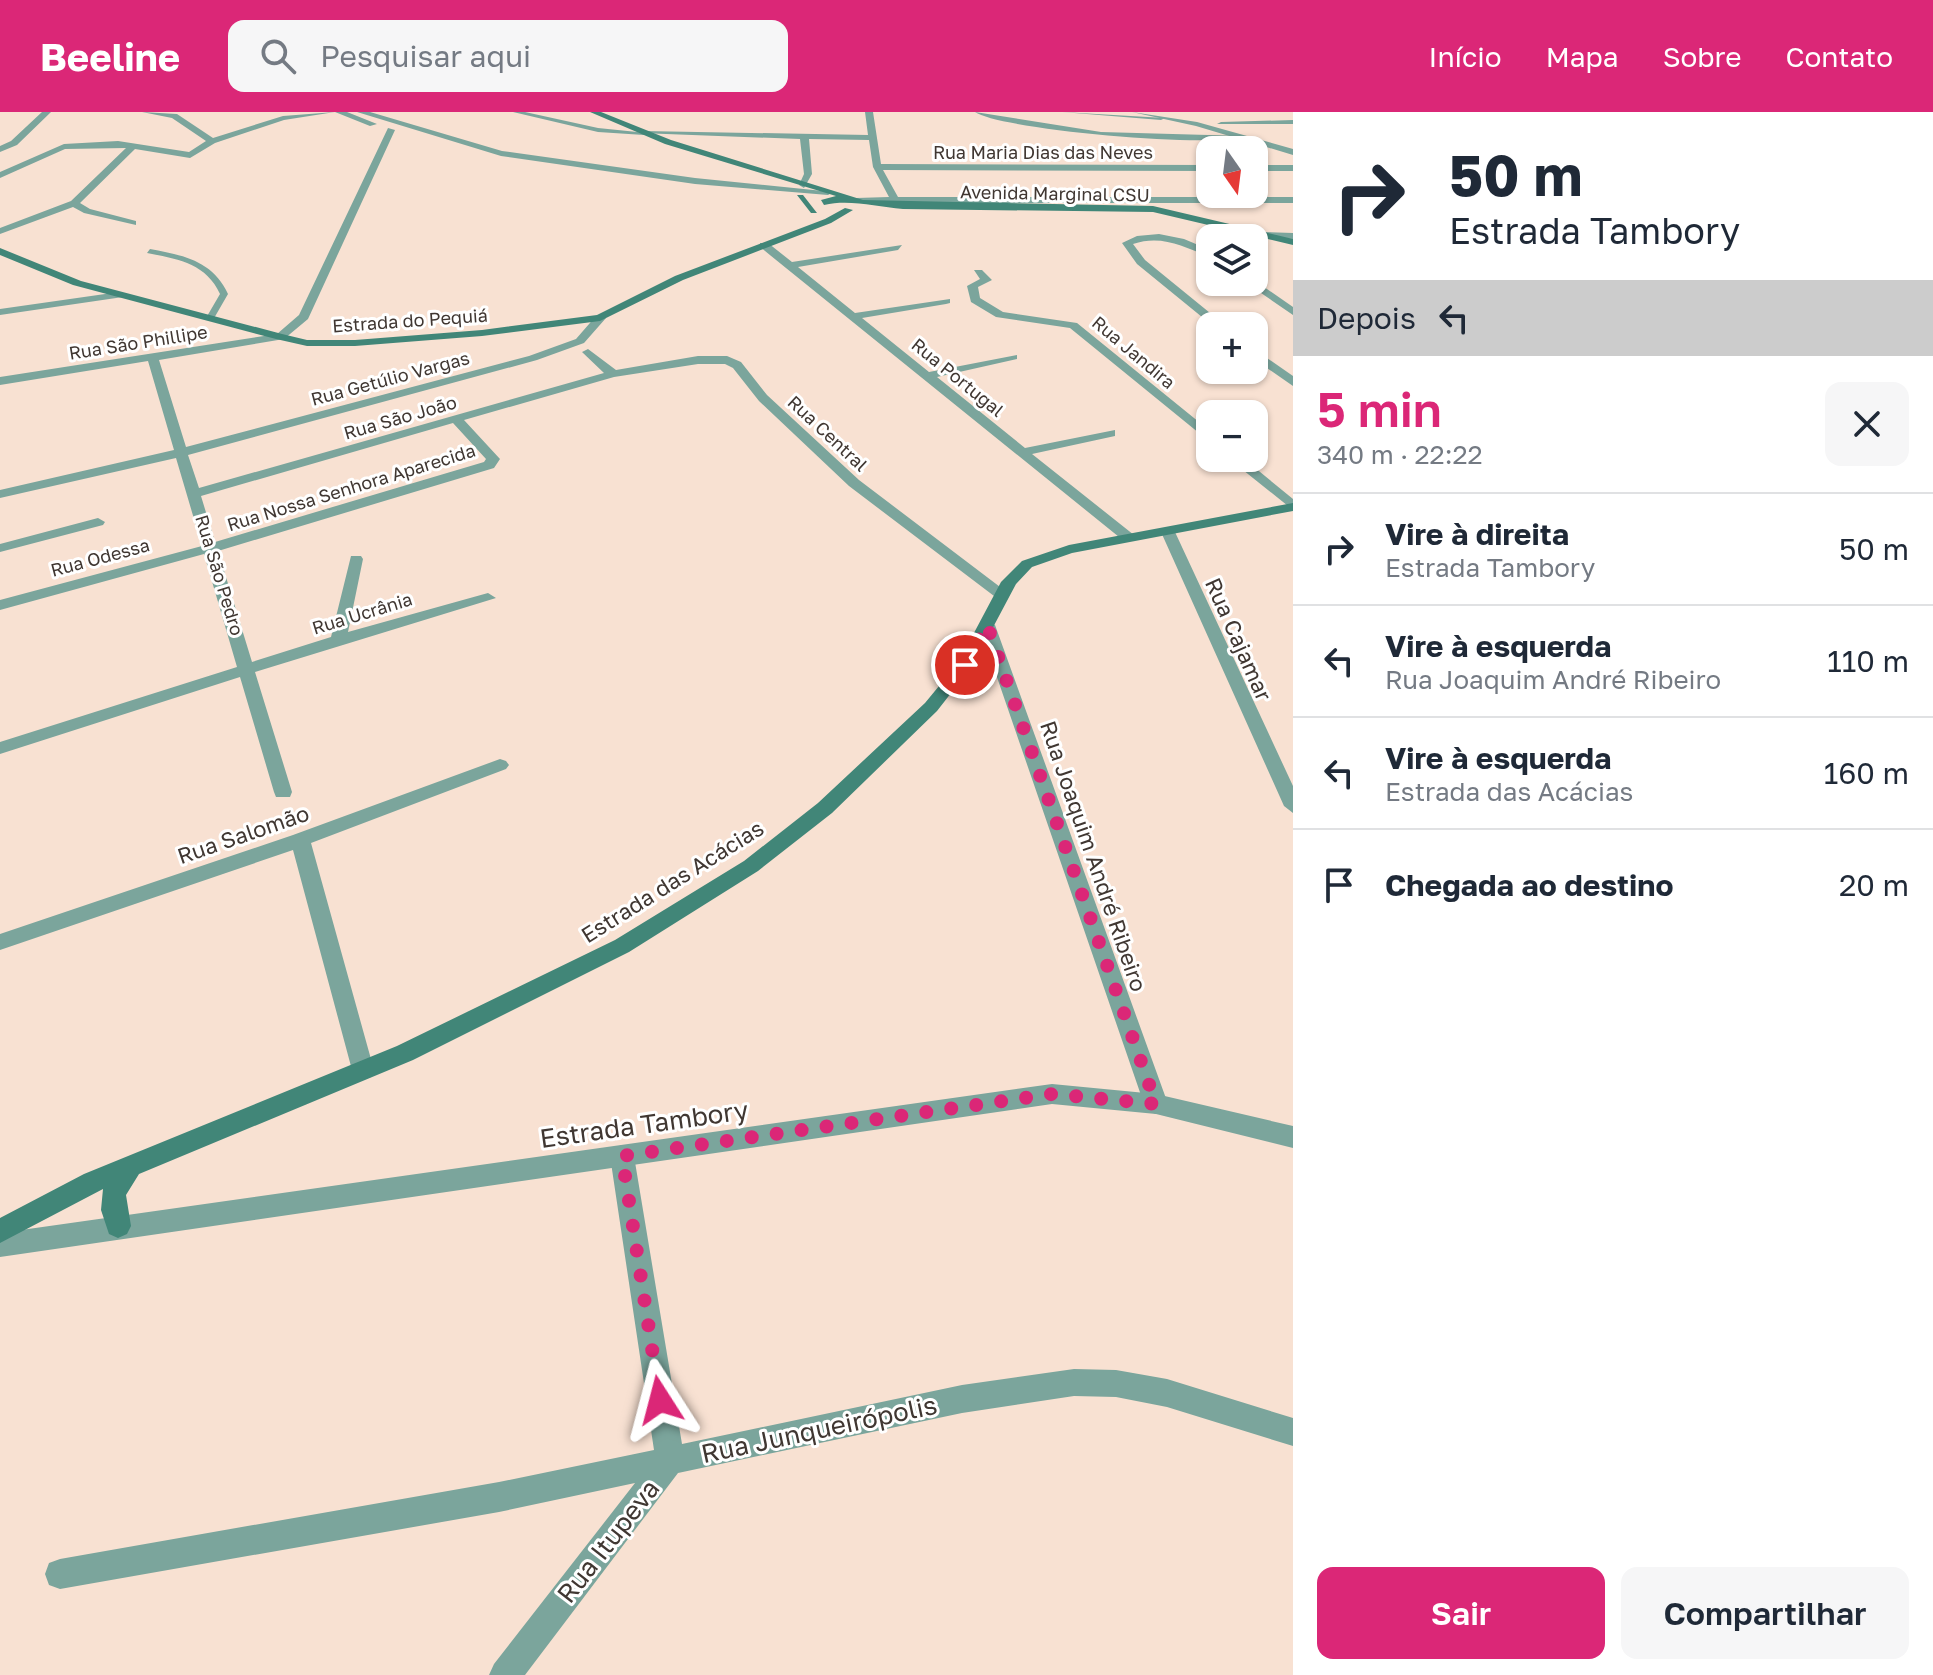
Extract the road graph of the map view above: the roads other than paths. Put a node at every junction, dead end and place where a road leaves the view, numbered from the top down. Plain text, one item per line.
1 (47, 112) edge
2 (146, 112) edge
3 (271, 112) edge
4 (331, 112) edge
5 (339, 112) edge
6 (361, 112) edge
7 (516, 112) edge
8 (594, 112) edge
9 (869, 112) edge
10 (979, 112) edge
11 (1066, 112) edge
12 (1136, 112) edge
13 (283, 118) junction
14 (1161, 118) junction
15 (1293, 122) edge
16 (1197, 124) junction
17 (391, 130) junction
18 (644, 133) junction
19 (804, 136) junction
20 (1240, 136) joint
21 (871, 138) junction
22 (212, 141) junction
23 (1268, 144) edge
24 (133, 146) junction
25 (0, 149) edge
26 (1293, 152) edge
27 (877, 167) junction
28 (1196, 168) edge
29 (1268, 168) edge
30 (1293, 168) edge
31 (0, 175) edge
32 (634, 176) junction
33 (770, 176) junction
34 (753, 187) junction
35 (801, 190) junction
36 (826, 199) junction
37 (895, 200) junction
38 (1126, 200) junction
39 (1293, 200) edge
40 (74, 203) junction
41 (855, 206) junction
42 (1153, 209) junction
43 (814, 211) junction
44 (133, 223) dead end
45 (1207, 224) edge
46 (817, 225) junction
47 (1196, 226) edge
48 (0, 231) edge
49 (1293, 236) edge
50 (1268, 237) edge
51 (1268, 239) edge
52 (1268, 241) edge
53 (1293, 242) edge
54 (1196, 244) edge
55 (764, 245) junction
56 (898, 247) dead end
57 (1293, 250) edge
58 (0, 251) edge
59 (150, 251) dead end
60 (793, 265) junction
61 (978, 272) dead end
62 (119, 295) junction
63 (1268, 295) edge
64 (946, 301) dead end
65 (0, 312) edge
66 (1203, 312) edge
67 (1293, 312) edge
68 (854, 316) junction
69 (210, 318) junction
70 (600, 318) junction
71 (280, 337) junction
72 (588, 352) dead end
73 (1013, 357) dead end
74 (153, 359) junction
75 (1268, 363) edge
76 (613, 374) junction
77 (927, 376) junction
78 (0, 381) edge
79 (1293, 382) edge
80 (457, 420) junction
81 (1196, 426) edge
82 (1110, 433) dead end
83 (1023, 452) junction
84 (179, 453) junction
85 (1252, 472) edge
86 (195, 493) junction
87 (0, 494) edge
88 (1293, 507) edge
89 (98, 522) dead end
90 (1168, 532) junction
91 (1129, 538) junction
92 (0, 548) edge
93 (211, 548) junction
94 (356, 559) dead end
95 (1003, 596) junction
96 (488, 598) dead end
97 (0, 605) edge
98 (987, 625) junction
99 (338, 640) junction
100 (249, 670) junction
101 (0, 748) edge
102 (500, 765) dead end
103 (283, 792) dead end
104 (1293, 806) edge
105 (300, 840) junction
106 (0, 942) edge
107 (363, 1070) junction
108 (1156, 1104) junction
109 (1293, 1137) edge
110 (622, 1156) junction
111 (132, 1167) junction
112 (118, 1226) junction
113 (0, 1231) edge
114 (0, 1245) edge
115 (1293, 1432) edge
116 (670, 1461) junction
117 (60, 1574) dead end
118 (505, 1675) edge

1 - 25 street
2 - 22 street
3 - 13 street
4 - 13 street
5 - 17 street
6 - 32 street
7 - 18 lane
8 - 18 main road
9 - 21 street
10 - 20 street
11 - 14 street
12 - 14 street
13 - 22 street
14 - 16 street
15 - 16 street
16 - 20 street
17 - 32 street
17 - 71 street
18 - 19 street
18 - 33 main road
19 - 21 street
19 - 35 street
21 - 27 street
22 - 24 street
23 - 26 street
24 - 31 street
24 - 40 street
27 - 28 street, Rua Maria Dias das Neves
27 - 37 street
29 - 30 street
32 - 34 street
32 - 35 street
33 - 34 main road
33 - 35 main road
34 - 35 street
35 - 36 main road
35 - 43 main road
36 - 41 main road
36 - 41 main road
36 - 43 main road
37 - 38 street
37 - 41 street
38 - 39 street
38 - 42 main road
40 - 44 street
40 - 48 street
41 - 42 main road, Avenida Marginal CSU
41 - 46 main road, Estrada do Pequiá
41 - 47 main road, Avenida Marginal CSU
42 - 45 main road, Avenida Marginal CSU
43 - 46 main road
46 - 55 main road, Estrada do Pequiá
49 - 50 street
51 - 53 main road, Avenida Marginal CSU
52 - 57 main road, Avenida Marginal CSU
54 - 66 street
55 - 60 street, Rua Portugal
55 - 70 main road, Estrada do Pequiá
56 - 60 street
58 - 62 main road, Estrada do Pequiá
59 - 69 lane
60 - 68 street, Rua Portugal
61 - 81 street, Rua Jandira
62 - 65 street
62 - 69 main road, Estrada do Pequiá
63 - 67 street
64 - 68 street
68 - 77 street, Rua Portugal
69 - 71 main road, Estrada do Pequiá
70 - 71 main road, Estrada do Pequiá
70 - 84 street, Rua Getúlio Vargas
71 - 74 street, Rua São Phillipe
72 - 76 street
73 - 77 street
74 - 78 street, Rua São Phillipe
74 - 84 street, Rua São Pedro
75 - 79 street
76 - 80 street, Rua São João
76 - 95 street, Rua Central
77 - 83 street, Rua Portugal
80 - 86 street, Rua São João
80 - 93 street, Rua Nossa Senhora Aparecida
82 - 83 street
83 - 91 street, Rua Portugal
84 - 86 street, Rua São Pedro
84 - 87 street, Rua Getúlio Vargas
85 - 88 street
86 - 93 street, Rua São Pedro
88 - 90 main road, Estrada das Acácias
89 - 92 street
90 - 91 main road, Estrada das Acácias
90 - 104 street, Rua Cajamar
91 - 95 main road, Estrada das Acácias
93 - 97 street, Rua Odessa
93 - 100 street, Rua São Pedro
94 - 99 street
95 - 98 main road, Estrada das Acácias
96 - 99 street, Rua Ucrânia
98 - 107 main road, Estrada das Acácias
98 - 108 street, Rua Joaquim André Ribeiro
99 - 100 street, Rua Ucrânia
100 - 101 street, Rua Ucrânia
100 - 103 street, Rua São Pedro
102 - 105 street, Rua Salomão
105 - 106 street, Rua Salomão
105 - 107 street
107 - 111 main road, Estrada das Acácias
108 - 109 street, Estrada Tambory
108 - 110 street, Estrada Tambory
110 - 112 street, Estrada Tambory
110 - 116 street, Rua Itupeva
111 - 112 main road
111 - 113 main road, Estrada das Acácias
112 - 114 street, Estrada Tambory
115 - 116 street, Rua Junqueirópolis
116 - 117 street, Rua Junqueirópolis
116 - 118 street, Rua Itupeva

